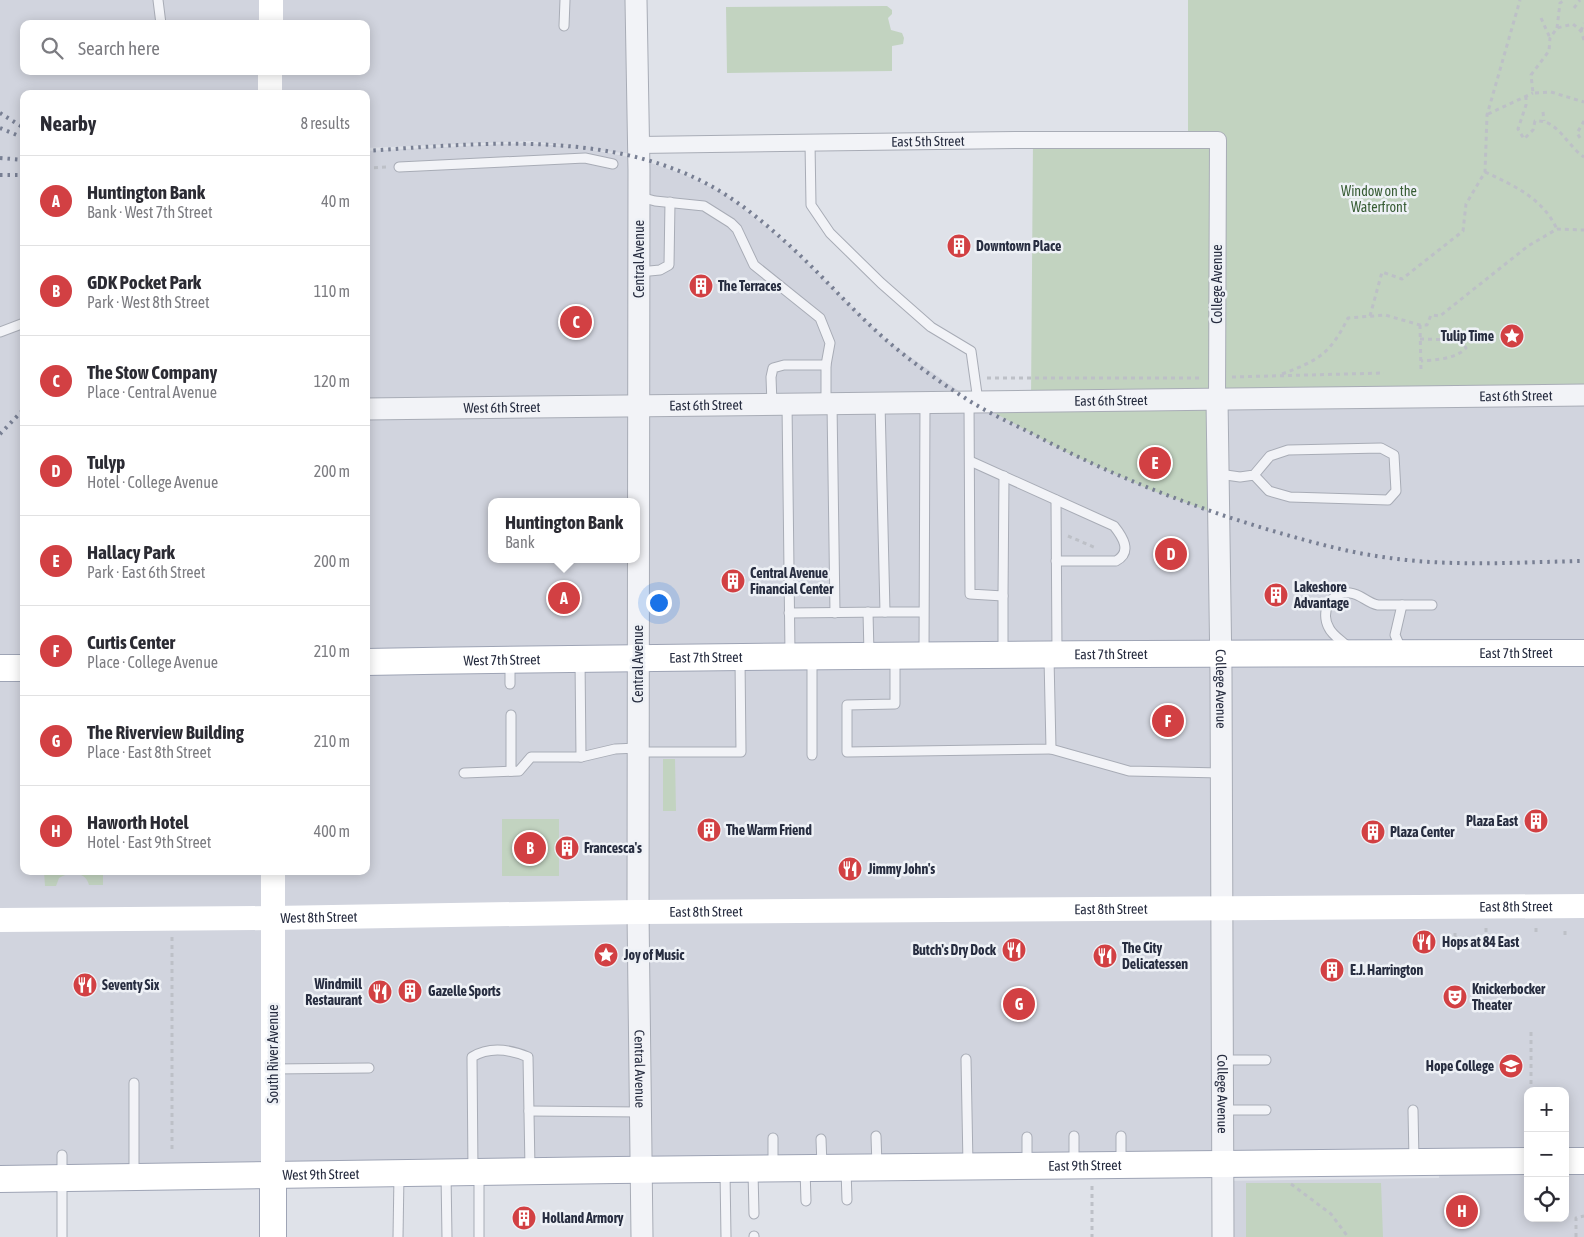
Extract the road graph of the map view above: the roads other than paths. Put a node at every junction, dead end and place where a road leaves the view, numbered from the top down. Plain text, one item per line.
1 (158, 0) edge
2 (271, 0) edge
3 (564, 0) edge
4 (636, 0) edge
5 (160, 20) edge
6 (271, 20) edge
7 (564, 26) dead end
8 (270, 75) edge
9 (270, 90) edge
10 (1218, 140) joint
11 (810, 143) junction
12 (639, 145) junction
13 (613, 164) dead end
14 (399, 167) road end
15 (639, 197) junction
16 (670, 202) junction
17 (639, 272) junction
18 (20, 324) edge
19 (0, 332) edge
20 (826, 365) junction
21 (1584, 395) edge
22 (1217, 400) junction
23 (974, 401) junction
24 (880, 402) junction
25 (925, 402) junction
26 (829, 403) junction
27 (780, 404) junction
28 (638, 406) junction
29 (370, 409) edge
30 (970, 461) junction
31 (1219, 474) junction
32 (1254, 475) junction
33 (1004, 476) junction
34 (638, 498) edge
35 (1056, 500) junction
36 (1056, 561) junction
37 (638, 563) edge
38 (1003, 596) junction
39 (1402, 605) junction
40 (1432, 605) dead end
41 (868, 612) junction
42 (884, 612) junction
43 (924, 612) junction
44 (789, 613) junction
45 (835, 613) junction
46 (1354, 652) junction
47 (1402, 652) junction
48 (1584, 653) edge
49 (1221, 654) junction
50 (1003, 655) junction
51 (1053, 655) junction
52 (801, 656) junction
53 (882, 656) junction
54 (924, 656) junction
55 (638, 657) junction
56 (740, 657) junction
57 (580, 658) junction
58 (370, 662) edge
59 (0, 668) edge
60 (20, 668) edge
61 (511, 715) dead end
62 (1051, 749) junction
63 (638, 750) junction
64 (812, 755) dead end
65 (581, 757) junction
66 (512, 771) junction
67 (464, 773) dead end
68 (1222, 773) junction
69 (273, 875) edge
70 (1584, 906) edge
71 (1222, 909) junction
72 (638, 912) junction
73 (273, 918) junction
74 (0, 920) edge
75 (966, 1059) dead end
76 (1223, 1060) junction
77 (1266, 1060) dead end
78 (368, 1068) dead end
79 (273, 1069) junction
80 (134, 1083) dead end
81 (1223, 1110) junction
82 (1266, 1110) dead end
83 (1413, 1110) dead end
84 (529, 1111) junction
85 (641, 1112) junction
86 (876, 1136) dead end
87 (1074, 1136) dead end
88 (1121, 1136) dead end
89 (1028, 1137) dead end
90 (773, 1138) dead end
91 (821, 1139) dead end
92 (1569, 1161) edge
93 (1584, 1161) edge
94 (1524, 1162) edge
95 (1414, 1163) junction
96 (1223, 1165) junction
97 (1074, 1166) junction
98 (1121, 1166) junction
99 (62, 1167) junction
100 (1028, 1167) junction
101 (968, 1168) junction
102 (725, 1169) junction
103 (763, 1169) junction
104 (824, 1169) junction
105 (877, 1169) junction
106 (642, 1170) junction
107 (530, 1172) junction
108 (446, 1173) junction
109 (476, 1173) junction
110 (399, 1174) junction
111 (273, 1177) junction
112 (134, 1178) junction
113 (0, 1179) edge
114 (806, 1200) dead end
115 (847, 1200) dead end
116 (754, 1214) dead end
117 (62, 1237) edge
118 (273, 1237) edge
119 (398, 1237) edge
120 (447, 1237) edge
121 (479, 1237) edge
122 (642, 1237) edge
123 (726, 1237) edge
124 (1223, 1237) edge

1 - 5 lane
2 - 6 main road
3 - 7 lane
4 - 12 street, Central Avenue
8 - 9 main road
10 - 11 street, East 5th Street
10 - 22 street, College Avenue
11 - 12 street, East 5th Street
11 - 23 lane
12 - 15 street, Central Avenue
13 - 14 lane
15 - 16 lane
15 - 17 street, Central Avenue
16 - 17 lane
16 - 20 lane
17 - 28 street, Central Avenue
18 - 19 lane
20 - 26 lane
20 - 27 lane
21 - 22 street, East 6th Street
22 - 23 street, East 6th Street
22 - 31 street, College Avenue
23 - 25 street, East 6th Street
23 - 30 lane
24 - 25 street, East 6th Street
24 - 26 street, East 6th Street
24 - 42 lane
25 - 43 lane
26 - 27 street, East 6th Street
26 - 45 lane
27 - 28 street, East 6th Street
27 - 44 lane
28 - 29 street, West 6th Street
28 - 34 street, Central Avenue
30 - 33 lane
30 - 38 lane
31 - 32 lane
31 - 49 street, College Avenue
32 - 32 lane
33 - 35 lane
33 - 38 lane
35 - 36 lane
35 - 36 lane
36 - 51 lane
37 - 55 street, Central Avenue
38 - 50 lane
39 - 40 lane
39 - 46 lane
39 - 47 lane
41 - 42 lane
41 - 45 lane
41 - 53 lane
42 - 43 lane
43 - 54 lane
44 - 45 lane
44 - 52 lane
46 - 47 main road, East 7th Street
46 - 49 main road, East 7th Street
47 - 48 main road, East 7th Street
49 - 51 main road, East 7th Street
49 - 68 street, College Avenue
50 - 51 main road, East 7th Street
50 - 54 main road, East 7th Street
51 - 62 lane
52 - 53 main road, East 7th Street
52 - 56 main road, East 7th Street
52 - 64 lane
53 - 54 main road, East 7th Street
53 - 62 lane
55 - 56 main road, East 7th Street
55 - 57 main road, West 7th Street
55 - 63 street, Central Avenue
56 - 63 lane
57 - 58 main road, West 7th Street
57 - 65 lane
59 - 60 main road
61 - 66 lane
62 - 68 lane
63 - 65 lane
63 - 72 street, Central Avenue
65 - 66 lane
66 - 67 lane
68 - 71 street, College Avenue
69 - 73 main road, South River Avenue
70 - 71 main road, East 8th Street
71 - 72 main road, East 8th Street
71 - 76 street, College Avenue
72 - 73 main road, West 8th Street
72 - 85 street, Central Avenue
73 - 74 main road, West 8th Street
73 - 79 main road, South River Avenue
75 - 101 lane
76 - 77 lane
76 - 81 street, College Avenue
78 - 79 lane
79 - 111 main road, South River Avenue
80 - 112 lane
81 - 82 lane
81 - 96 street, College Avenue
83 - 95 lane
84 - 85 lane
84 - 107 lane
84 - 109 lane
85 - 106 street, Central Avenue
86 - 105 lane
87 - 97 lane
88 - 98 lane
89 - 100 lane
90 - 103 lane
91 - 104 lane
92 - 93 main road
94 - 95 main road, East 9th Street
95 - 96 main road, East 9th Street
96 - 98 main road, East 9th Street
96 - 124 street, College Avenue
97 - 98 main road, East 9th Street
97 - 100 main road, East 9th Street
99 - 112 main road, West 9th Street
99 - 113 main road, West 9th Street
99 - 117 lane
100 - 101 main road, East 9th Street
101 - 105 main road, East 9th Street
102 - 103 main road, East 9th Street
102 - 106 main road, East 9th Street
102 - 123 lane
103 - 104 main road, East 9th Street
103 - 116 lane
104 - 105 main road, East 9th Street
104 - 114 lane
104 - 115 lane
106 - 107 main road, West 9th Street
106 - 122 street, Central Avenue
107 - 109 main road, West 9th Street
108 - 109 main road, West 9th Street
108 - 110 main road, West 9th Street
108 - 120 lane
109 - 121 lane
110 - 111 main road, West 9th Street
110 - 119 lane
111 - 112 main road, West 9th Street
111 - 118 main road, South River Avenue

